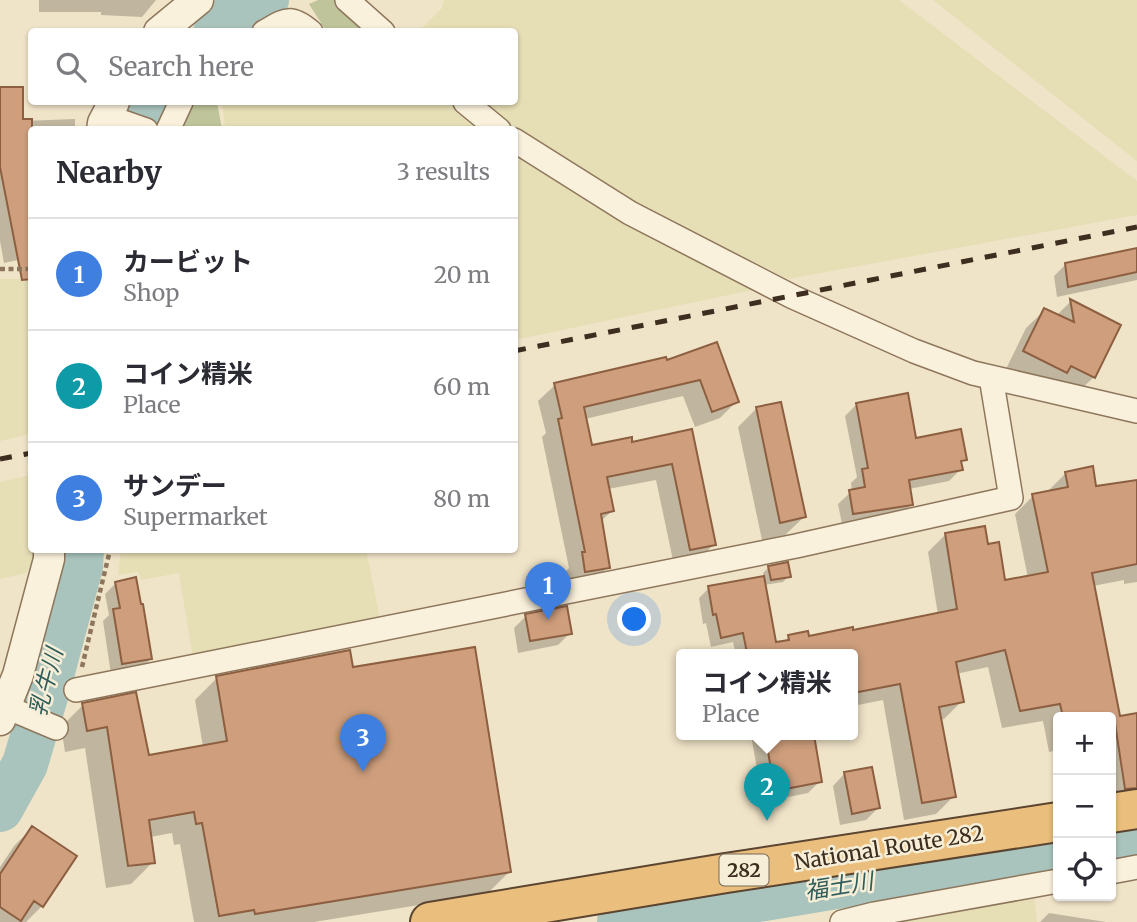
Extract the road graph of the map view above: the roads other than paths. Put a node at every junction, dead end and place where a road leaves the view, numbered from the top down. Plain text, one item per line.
1 (198, 0) edge
2 (346, 0) edge
3 (164, 28) edge
4 (271, 28) edge
5 (307, 28) edge
6 (378, 28) edge
7 (180, 105) edge
8 (468, 105) edge
9 (107, 116) edge
10 (135, 126) edge
11 (170, 126) edge
12 (494, 126) edge
13 (518, 143) edge
14 (991, 377) junction
15 (1137, 411) edge
16 (49, 553) edge
17 (76, 690) road end
18 (6, 711) edge
19 (56, 728) dead end
20 (1137, 809) edge
21 (1116, 812) edge
22 (1053, 823) edge
23 (1137, 867) edge
24 (1116, 871) edge
25 (1053, 882) edge
26 (430, 922) edge
27 (842, 922) edge

1 - 3 street
2 - 6 street
4 - 5 street
7 - 11 street
8 - 12 street
9 - 10 street
13 - 14 street
14 - 15 street
14 - 17 street
16 - 18 street
18 - 19 street
20 - 21 highway
22 - 26 highway, National Route 282 / 282
23 - 24 street
25 - 27 street

